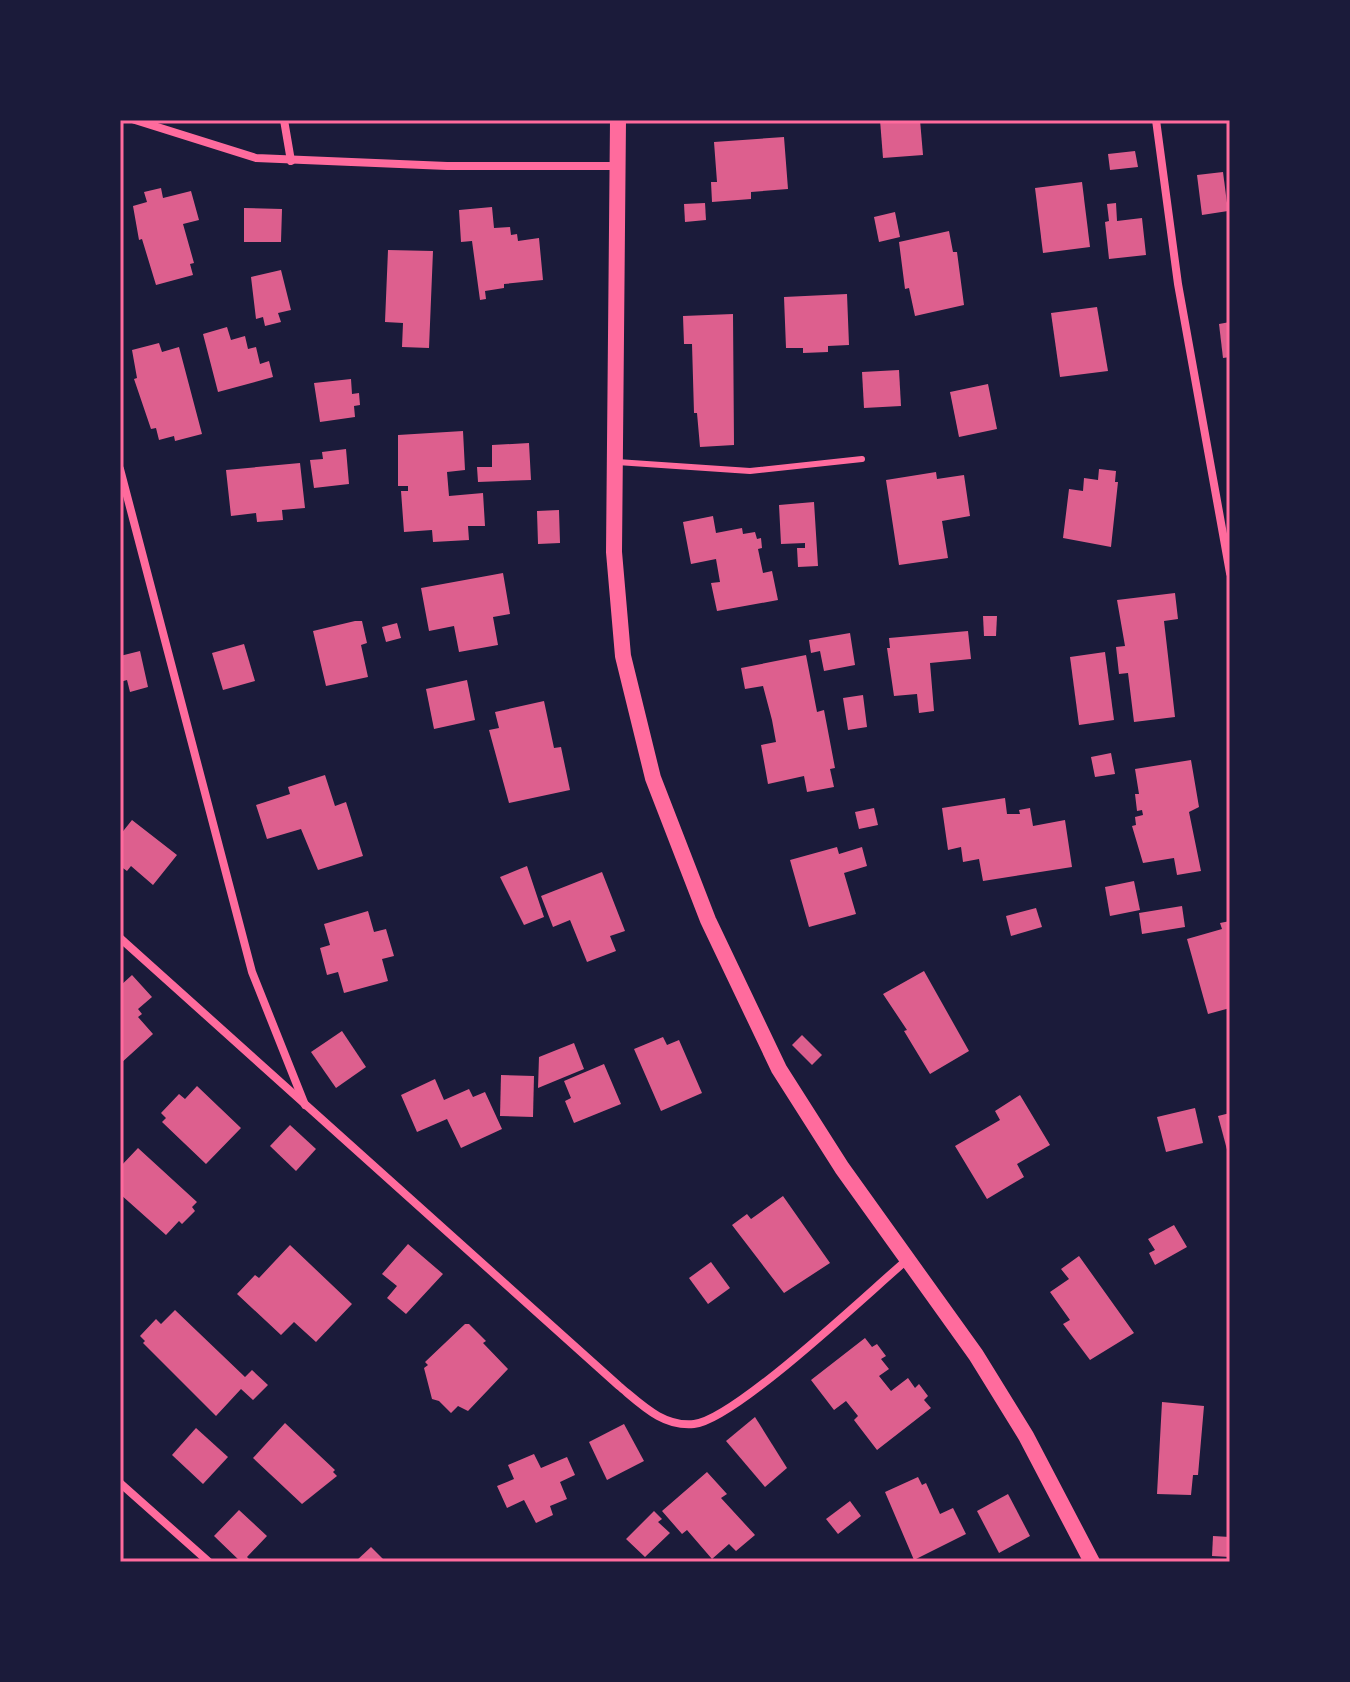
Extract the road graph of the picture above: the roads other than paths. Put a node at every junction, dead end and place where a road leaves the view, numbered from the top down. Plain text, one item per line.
1 (135, 120) edge
2 (284, 120) edge
3 (618, 120) edge
4 (1156, 120) edge
5 (291, 161) junction
6 (618, 166) junction
7 (862, 459) dead end
8 (613, 462) junction
9 (120, 469) edge
10 (1230, 573) edge
11 (120, 938) edge
12 (307, 1109) junction
13 (908, 1259) junction
14 (120, 1483) edge
15 (209, 1562) edge
16 (1092, 1562) edge

1 - 5 street
2 - 5 street
3 - 6 main road
4 - 10 street
5 - 6 street
6 - 8 main road
7 - 8 lane
8 - 13 main road
9 - 12 street
11 - 12 street
12 - 13 street
13 - 16 main road
14 - 15 street

